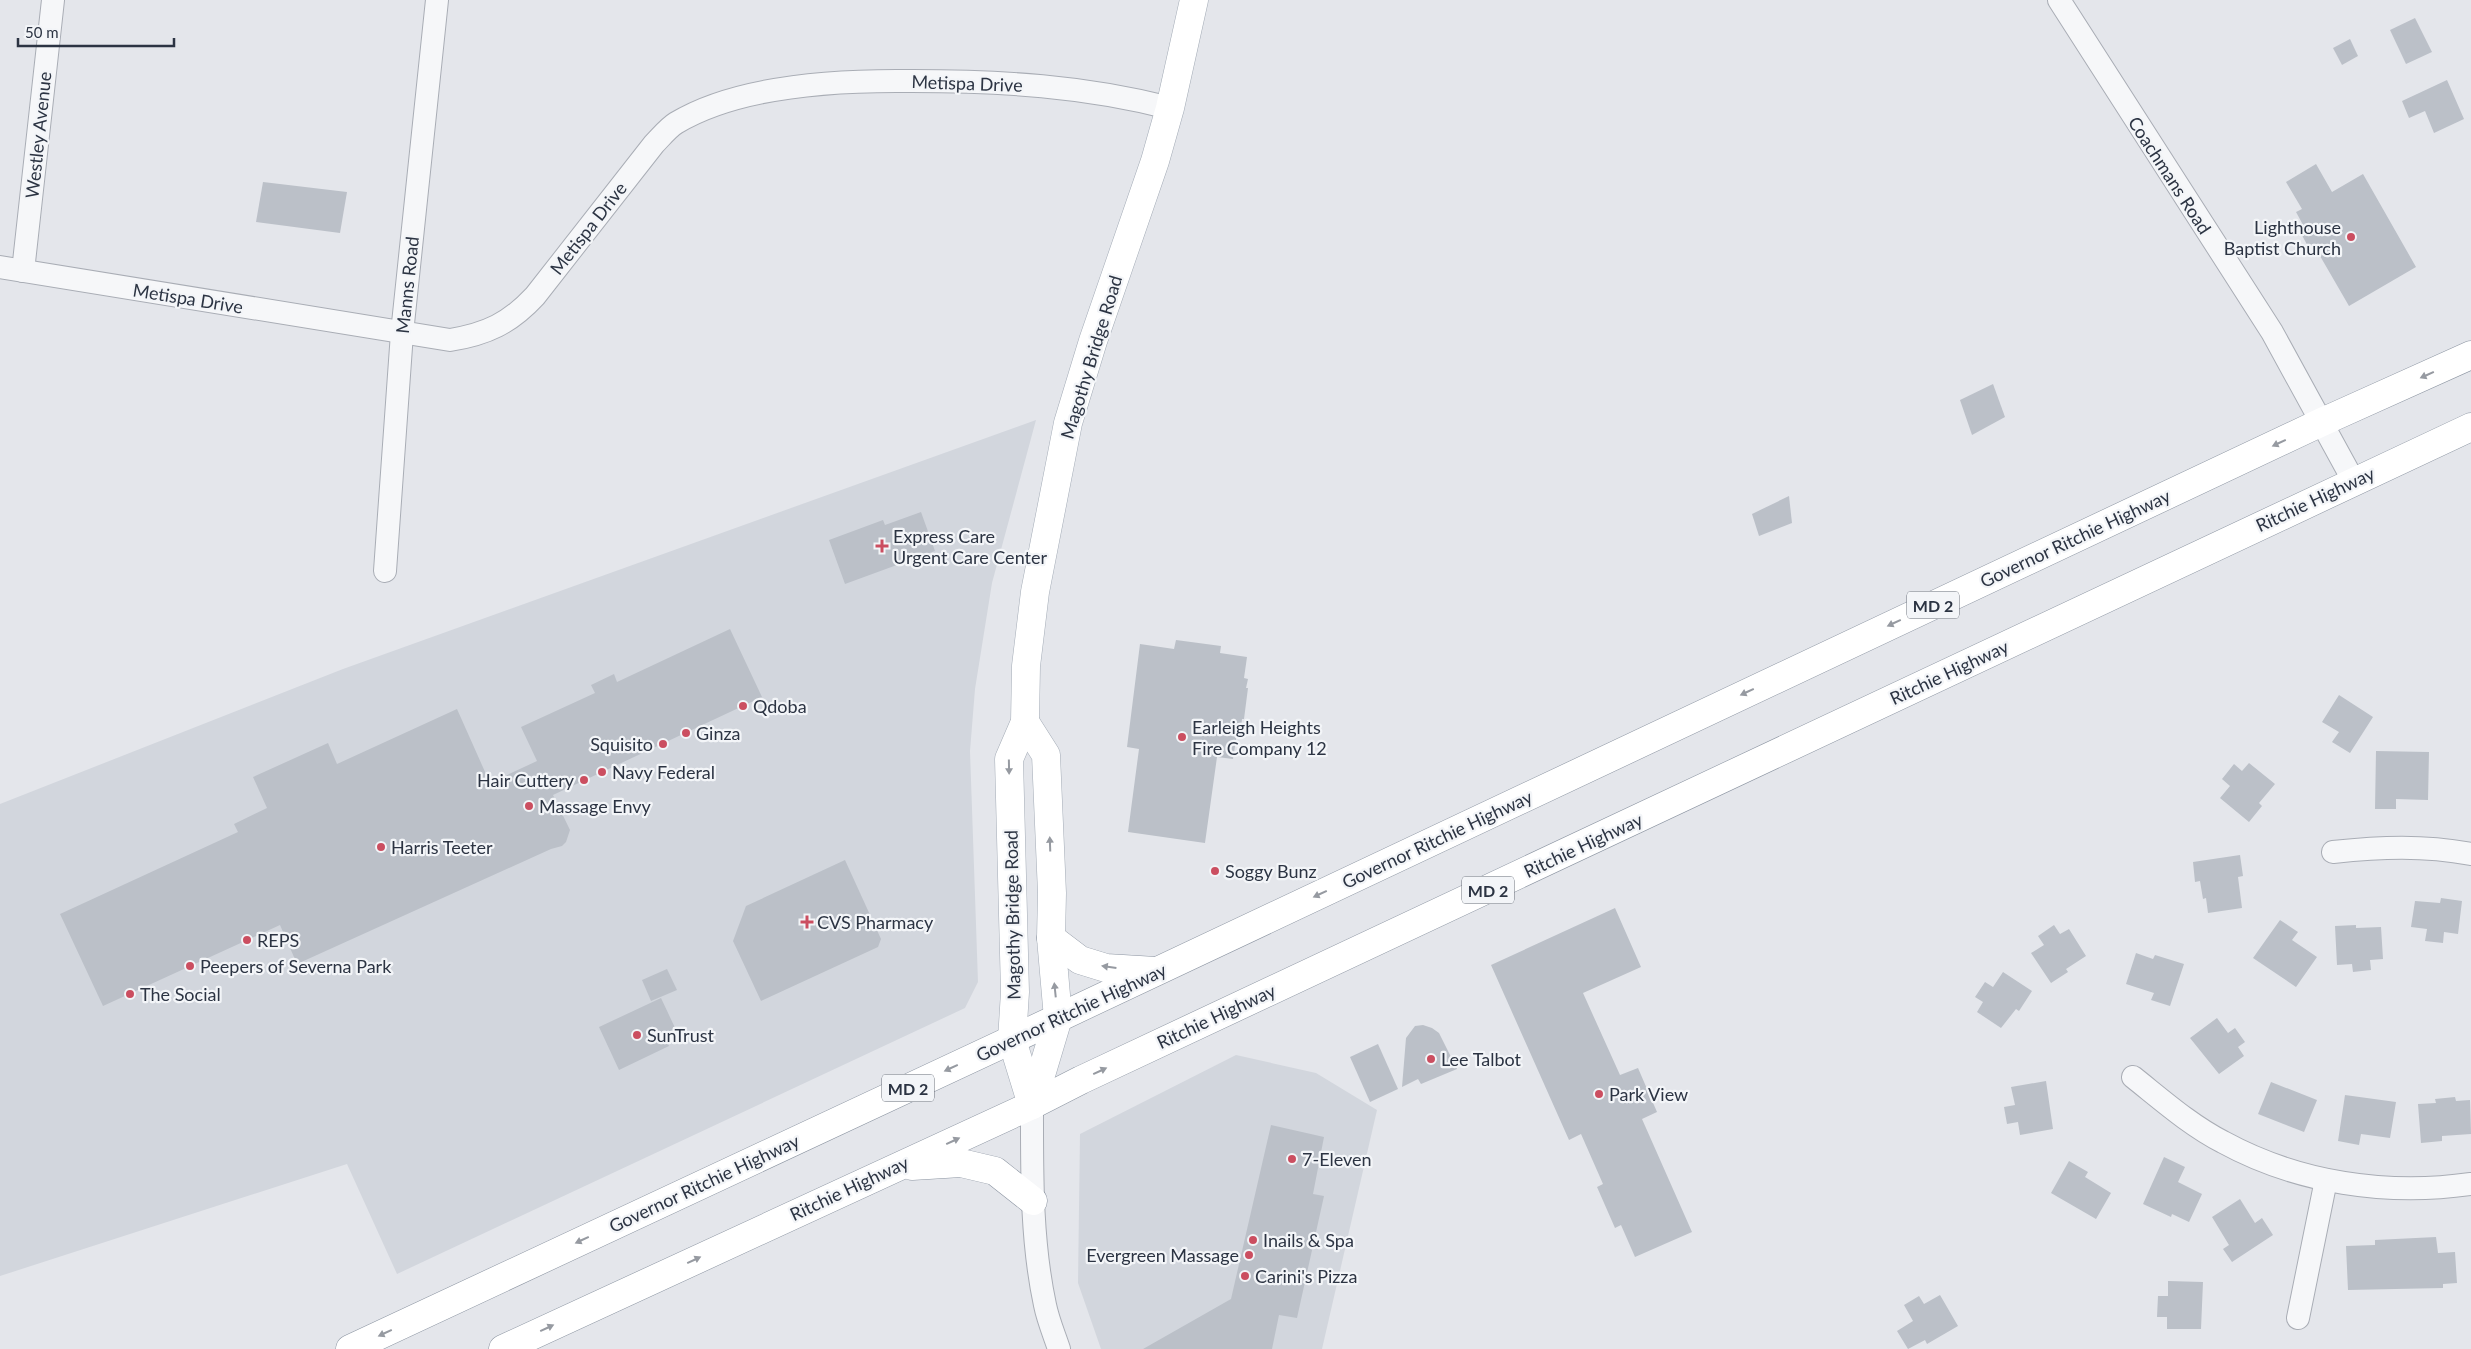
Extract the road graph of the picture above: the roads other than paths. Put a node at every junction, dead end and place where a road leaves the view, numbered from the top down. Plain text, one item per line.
1 (53, 0) edge
2 (437, 0) edge
3 (1194, 0) edge
4 (2059, 0) edge
5 (1170, 108) junction
6 (0, 267) edge
7 (23, 271) junction
8 (402, 333) junction
9 (2471, 355) edge
10 (2322, 422) junction
11 (2471, 426) edge
12 (2353, 480) junction
13 (384, 572) dead end
14 (1025, 722) junction
15 (2333, 852) dead end
16 (2471, 854) edge
17 (1051, 938) junction
18 (1157, 971) junction
19 (1058, 1018) junction
20 (1012, 1040) junction
21 (2133, 1078) dead end
22 (1032, 1105) junction
23 (898, 1166) junction
24 (2326, 1180) junction
25 (2471, 1184) edge
26 (1033, 1201) junction
27 (2298, 1318) dead end
28 (350, 1349) edge
29 (503, 1349) edge
30 (1059, 1349) edge

1 - 7 street, Westley Avenue
2 - 8 street, Manns Road
3 - 5 main road, Magothy Bridge Road
4 - 10 street, Coachmans Road
5 - 8 street, Metispa Drive
5 - 14 main road, Magothy Bridge Road
6 - 7 street, Metispa Drive
7 - 8 street, Metispa Drive
8 - 13 street, Manns Road
9 -> 10 main road, Governor Ritchie Highway / MD 2
10 - 12 street, Coachmans Road
10 -> 18 main road, Governor Ritchie Highway / MD 2
11 - 12 main road, Ritchie Highway / MD 2
22 -> 12 main road, Ritchie Highway / MD 2
17 -> 14 main road
14 -> 20 main road, Magothy Bridge Road
15 - 16 street
18 -> 17 main road
19 -> 17 main road
18 - 19 main road, Governor Ritchie Highway / MD 2
19 - 20 main road, Governor Ritchie Highway / MD 2
19 - 22 main road
20 - 22 main road, Magothy Bridge Road
20 -> 28 main road, Governor Ritchie Highway / MD 2
21 - 24 street
23 -> 22 main road, Ritchie Highway / MD 2
22 - 26 street
23 - 26 main road
29 -> 23 main road, Ritchie Highway / MD 2
24 - 25 street
24 - 27 street
26 - 30 street

